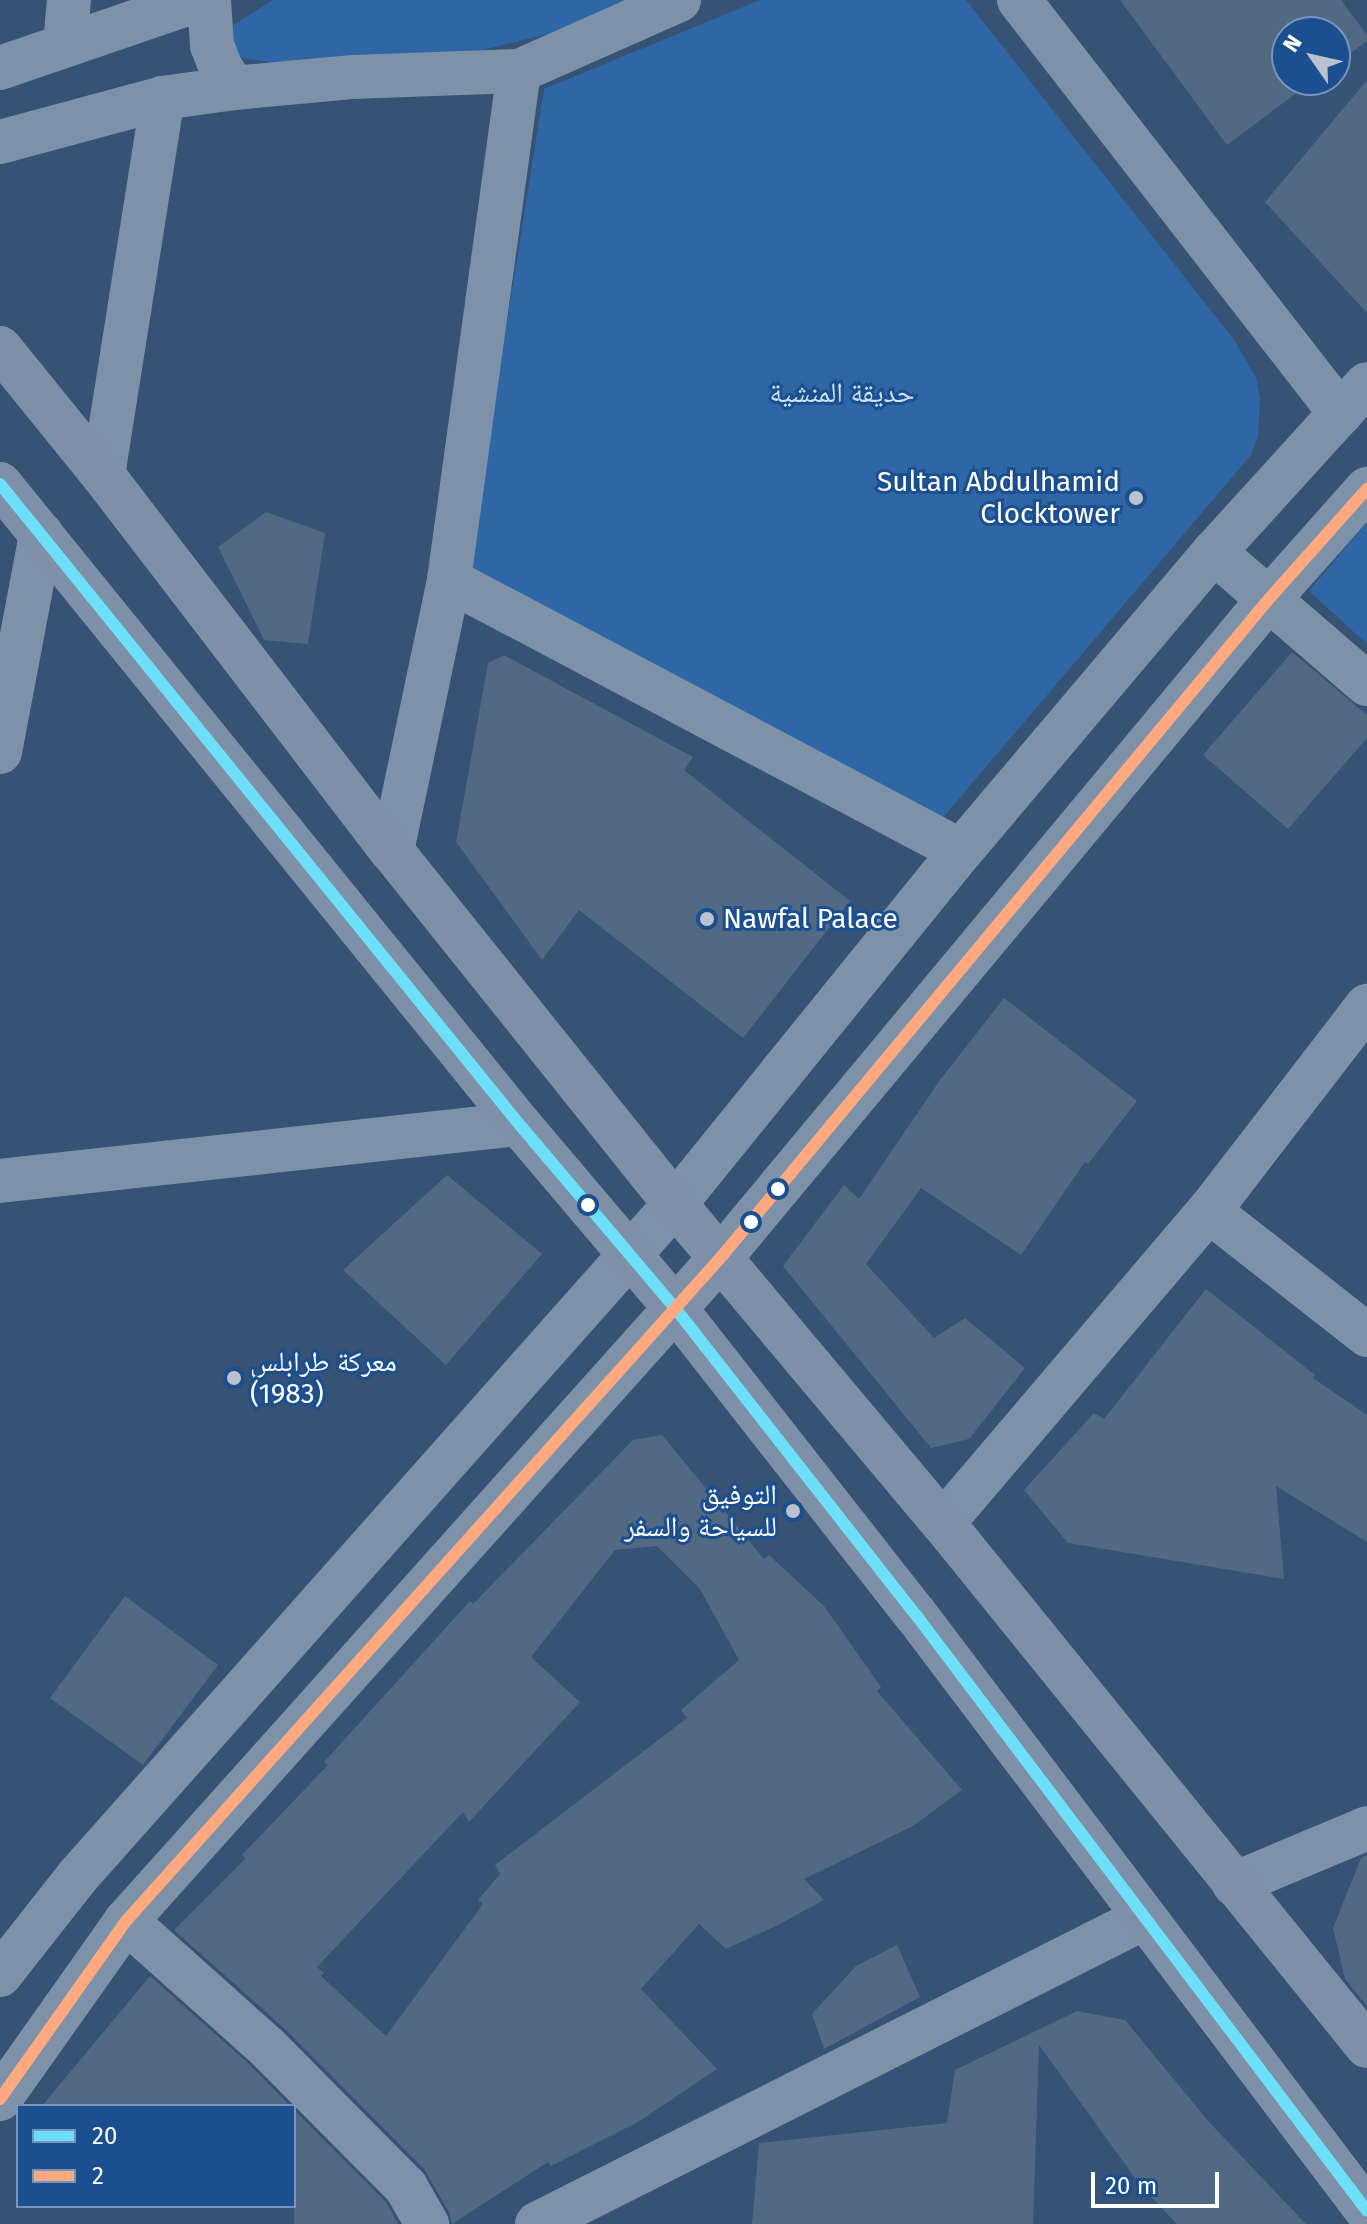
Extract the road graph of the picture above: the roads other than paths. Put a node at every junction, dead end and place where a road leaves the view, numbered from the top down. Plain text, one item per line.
1 (69, 0) edge
2 (199, 0) edge
3 (209, 0) edge
4 (679, 0) edge
5 (1019, 0) edge
6 (65, 44) junction
7 (0, 68) edge
8 (519, 71) junction
9 (234, 88) junction
10 (163, 98) junction
11 (0, 142) edge
12 (0, 348) edge
13 (1354, 399) edge
14 (103, 475) junction
15 (0, 484) edge
16 (1367, 489) edge
17 (41, 534) junction
18 (1214, 552) junction
19 (449, 580) junction
20 (1268, 600) junction
21 (1367, 684) edge
22 (0, 752) edge
23 (392, 851) junction
24 (961, 851) junction
25 (1367, 1006) edge
26 (519, 1124) junction
27 (0, 1181) edge
28 (675, 1204) junction
29 (1209, 1211) junction
30 (630, 1254) junction
31 (722, 1256) junction
32 (675, 1308) junction
33 (1367, 1335) edge
34 (943, 1523) junction
35 (1367, 1828) edge
36 (1234, 1884) junction
37 (1144, 1918) junction
38 (126, 1921) junction
39 (0, 1975) edge
40 (1367, 2046) edge
41 (0, 2099) edge
42 (1367, 2211) edge
43 (427, 2224) edge
44 (537, 2224) edge

1 - 6 street
2 - 6 street
3 - 9 street
4 - 8 street
5 - 13 street
6 - 7 street
8 - 9 street
8 - 19 street
9 - 10 street
10 - 11 street
10 - 14 street
12 - 14 highway
13 - 18 street
14 - 23 highway
15 - 17 highway
16 - 20 street
17 - 22 street
17 - 26 highway
18 - 20 street
18 - 24 street
19 - 23 street
19 - 24 street
20 - 21 street
20 - 31 street
23 - 28 highway
24 - 28 street
25 - 29 street
26 - 27 street
26 - 30 highway
28 - 30 street
28 - 31 highway
29 - 33 street
29 - 34 street
30 - 32 highway
30 - 39 street
31 - 32 street
31 - 34 highway
32 - 37 highway
32 - 38 street
34 - 36 highway
35 - 36 street
36 - 40 highway
37 - 42 highway
37 - 44 street
38 - 41 street
38 - 43 street

